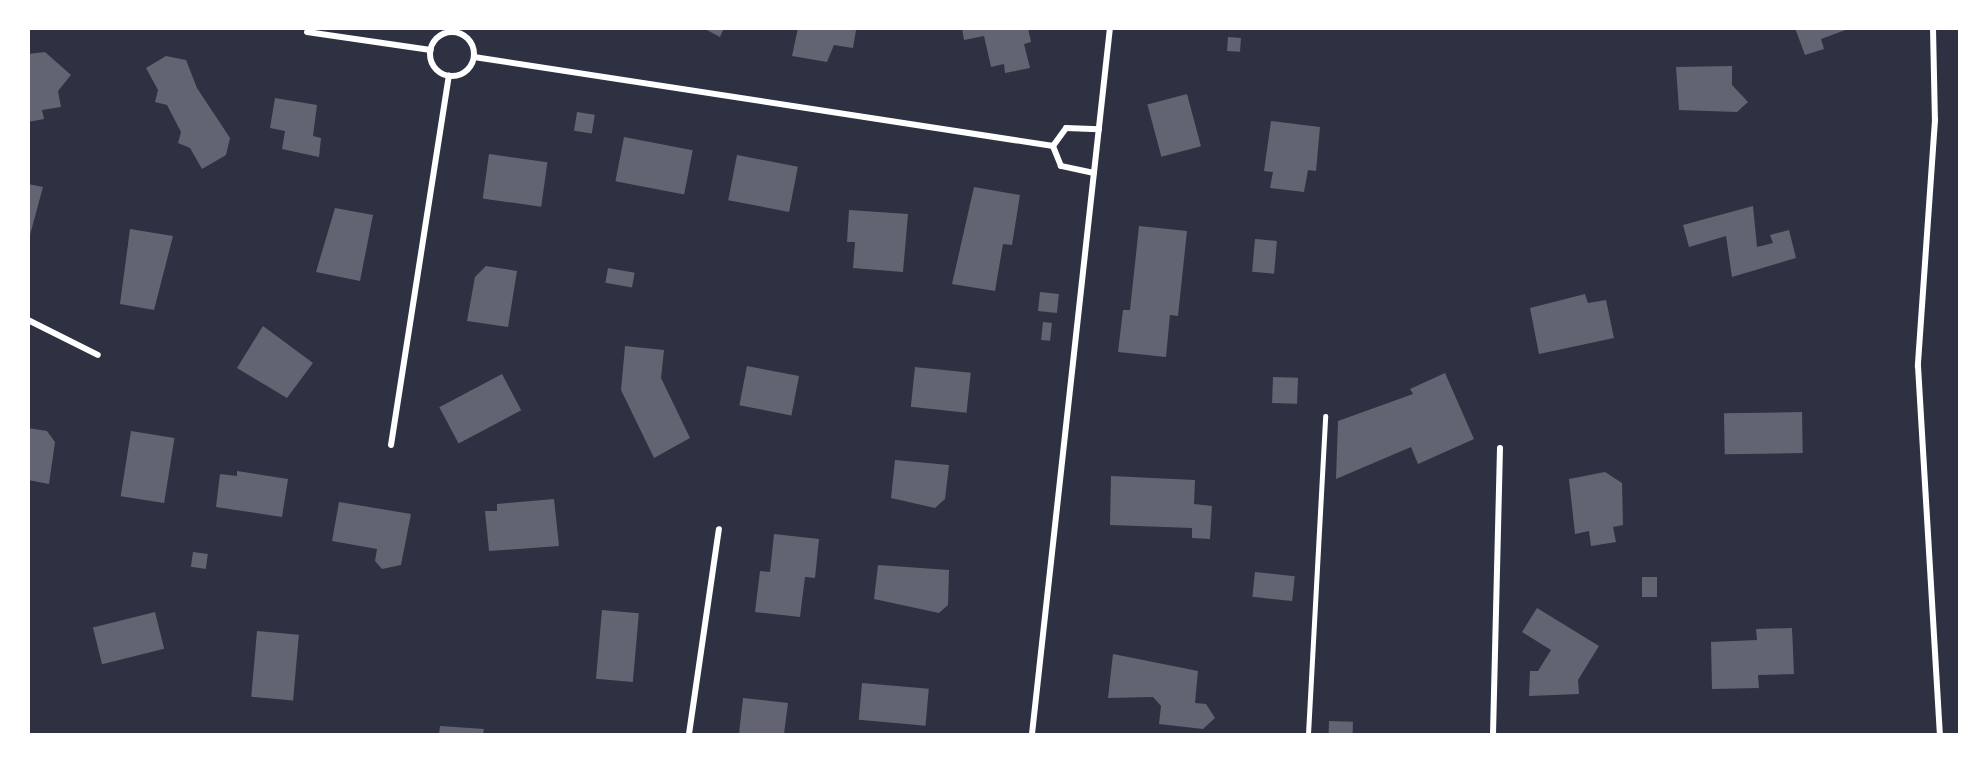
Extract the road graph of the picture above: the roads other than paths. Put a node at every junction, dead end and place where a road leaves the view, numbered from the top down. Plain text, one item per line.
1 (1110, 28) edge
2 (1933, 28) edge
3 (307, 32) dead end
4 (431, 50) junction
5 (474, 57) junction
6 (449, 75) junction
7 (1099, 129) junction
8 (1053, 146) junction
9 (1094, 173) junction
10 (28, 320) edge
11 (98, 355) dead end
12 (1325, 416) dead end
13 (391, 445) dead end
14 (1500, 448) dead end
15 (719, 529) dead end
16 (689, 735) edge
17 (1032, 735) edge
18 (1308, 735) edge
19 (1493, 735) edge
20 (1940, 735) edge

1 - 7 street
2 - 20 street
3 - 4 street
4 - 5 street
4 - 6 street
5 - 6 street
5 - 8 street
6 - 13 street
7 - 8 street
7 - 9 street
8 - 9 street
9 - 17 street
10 - 11 street
12 - 18 lane
14 - 19 street
15 - 16 street

